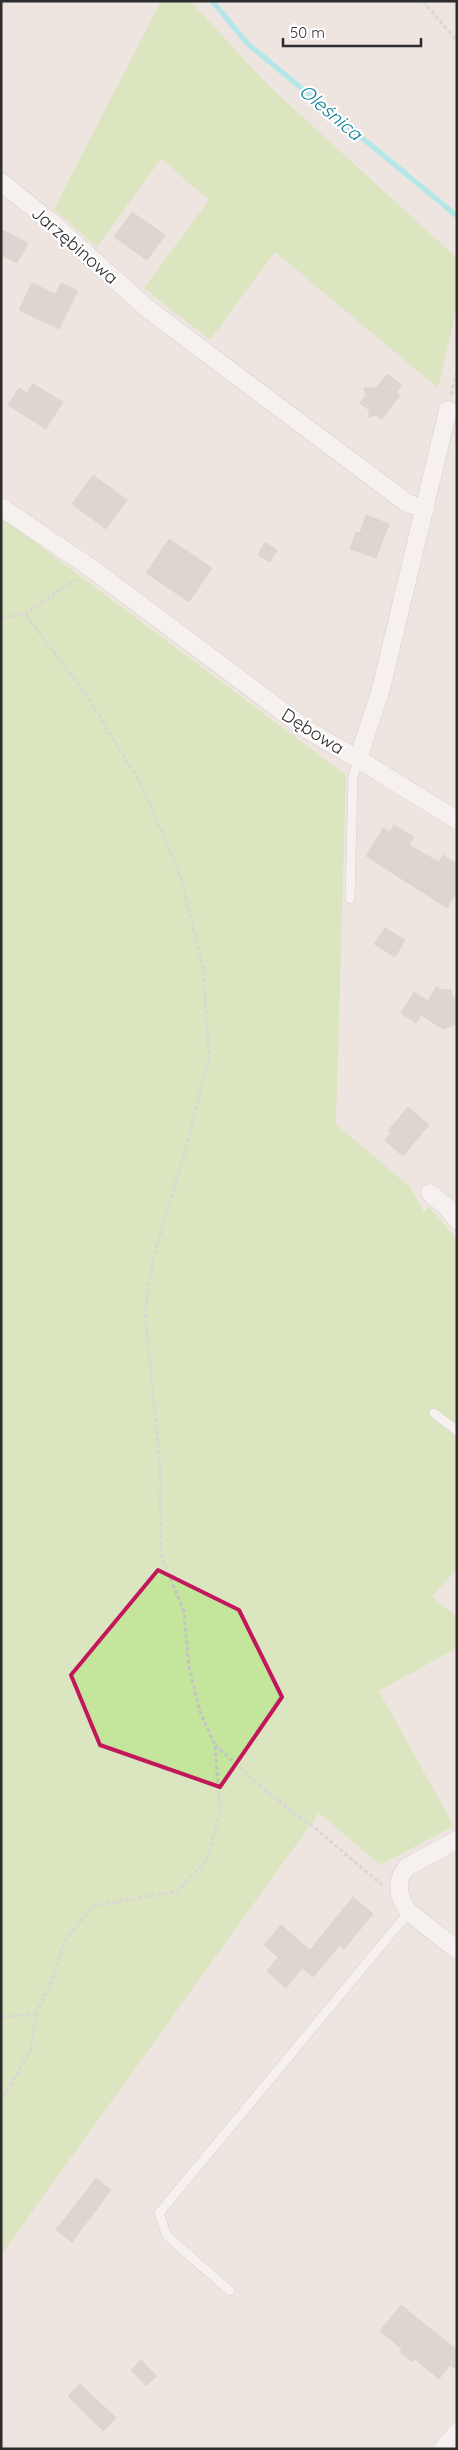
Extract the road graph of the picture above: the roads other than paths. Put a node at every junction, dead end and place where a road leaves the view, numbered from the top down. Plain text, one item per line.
1 (1, 182) edge
2 (448, 410) road end
3 (1, 507) edge
4 (425, 509) junction
5 (358, 759) junction
6 (457, 820) edge
7 (350, 899) dead end
8 (430, 1193) dead end
9 (457, 1220) edge
10 (434, 1413) dead end
11 (457, 1431) edge
12 (457, 1840) edge
13 (409, 1912) junction
14 (457, 1950) edge
15 (230, 2291) dead end
16 (457, 2432) edge
17 (443, 2449) edge

1 - 4 street, Jarzębinowa
2 - 4 street, Dębowa
3 - 5 street, Dębowa
4 - 5 street, Dębowa
5 - 6 street
5 - 7 lane
8 - 9 street
10 - 11 lane
12 - 13 street
13 - 14 street
13 - 15 lane
16 - 17 street

